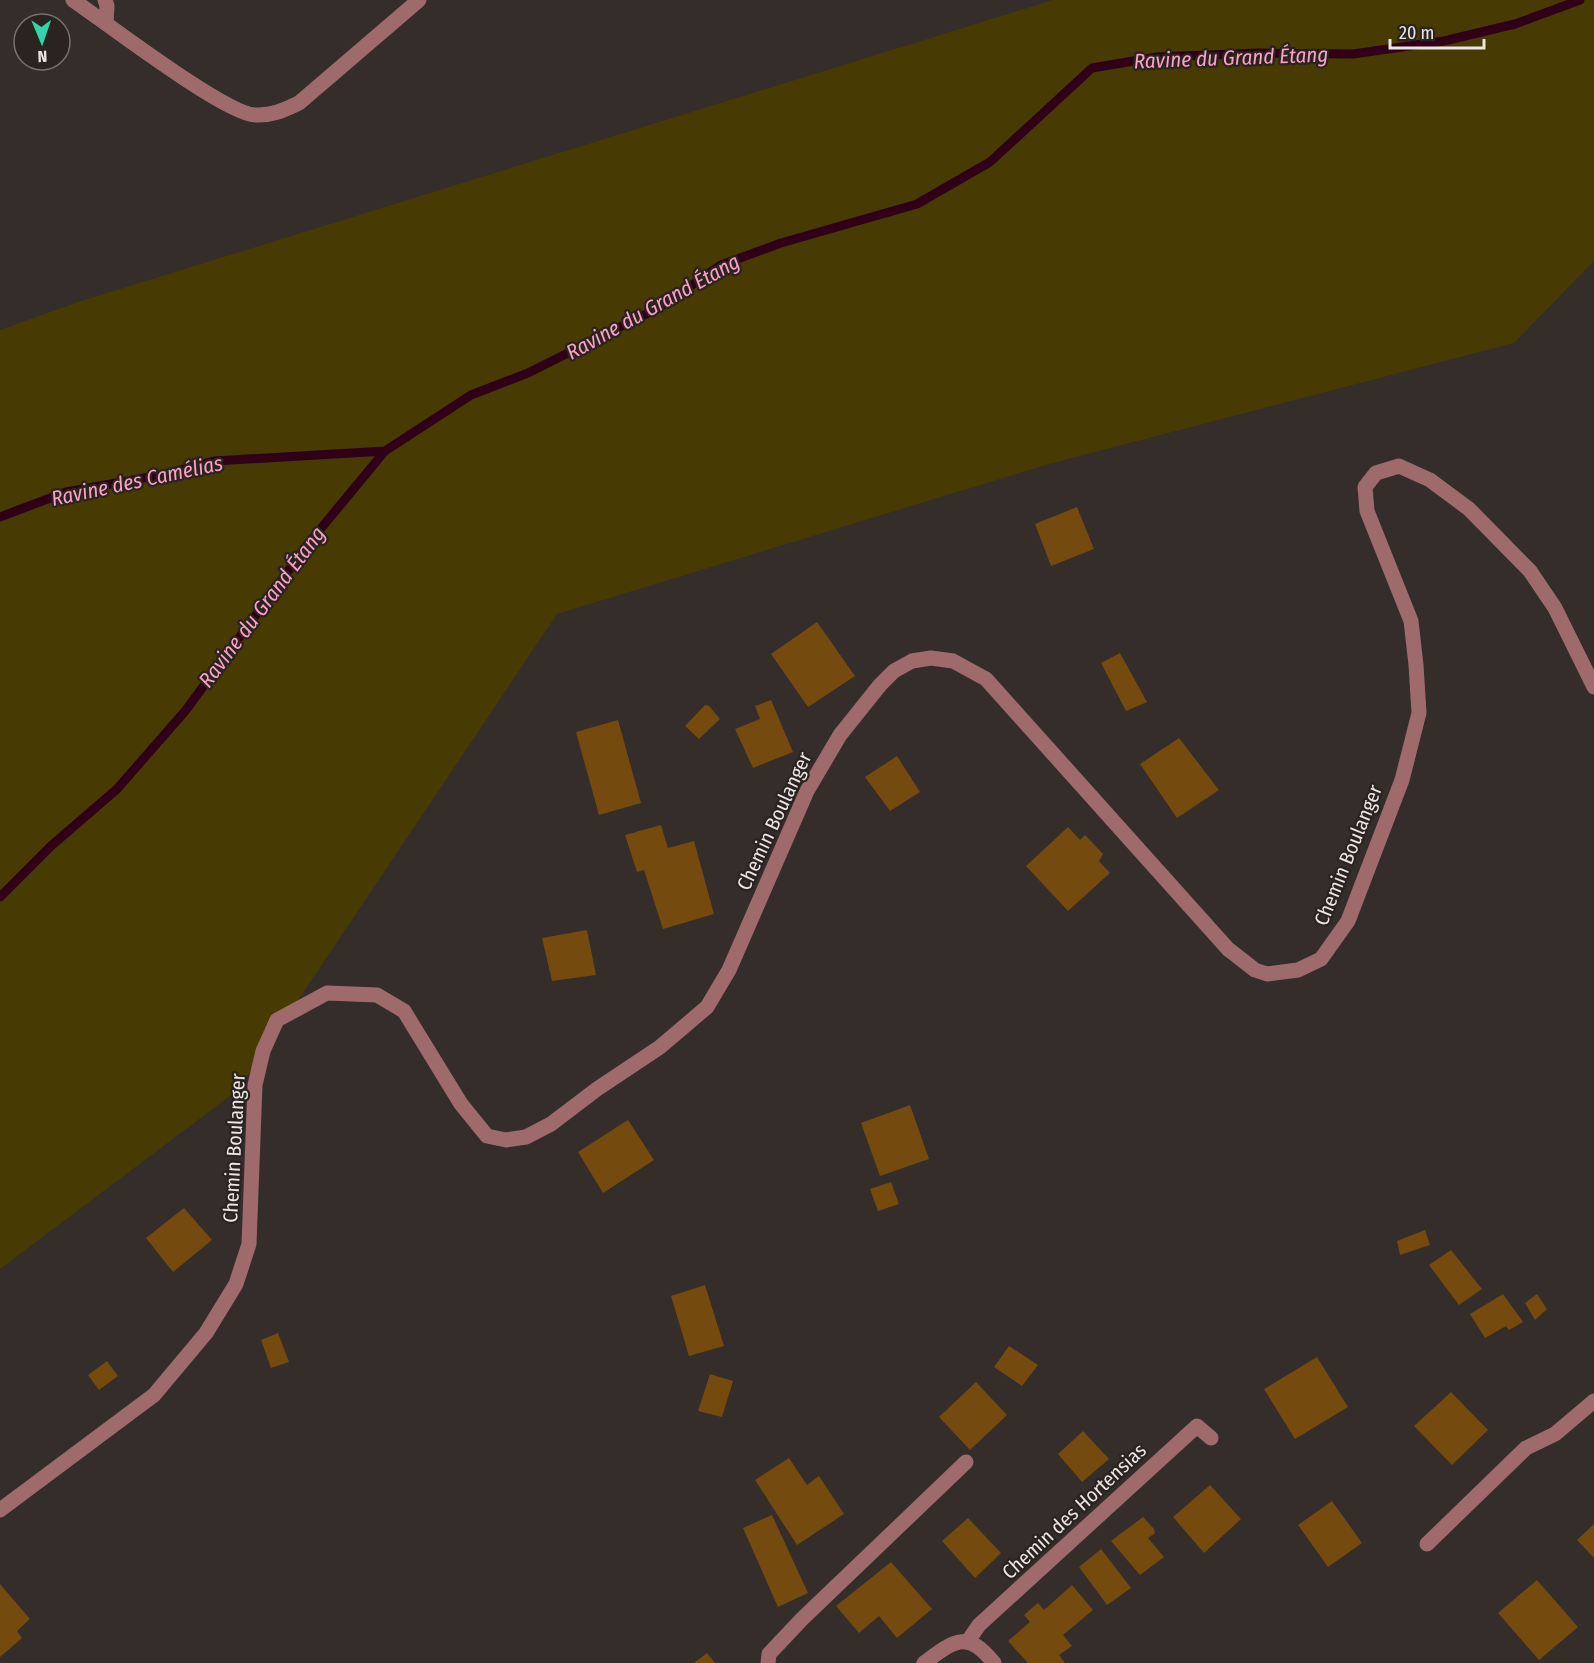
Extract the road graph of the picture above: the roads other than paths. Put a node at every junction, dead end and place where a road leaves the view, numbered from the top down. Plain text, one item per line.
1 (73, 0) edge
2 (105, 0) edge
3 (419, 0) edge
4 (106, 23) junction
5 (1594, 687) edge
6 (1594, 1401) edge
7 (1211, 1438) dead end
8 (966, 1462) dead end
9 (0, 1510) edge
10 (1427, 1544) dead end
11 (968, 1641) junction
12 (768, 1663) edge
13 (924, 1663) edge
14 (994, 1663) edge

1 - 4 street
2 - 4 street
3 - 4 street
5 - 9 street, Chemin Boulanger
6 - 10 street
7 - 11 street, Chemin des Hortensias
8 - 12 street
11 - 13 street, Chemin des Hortensias
11 - 14 street

